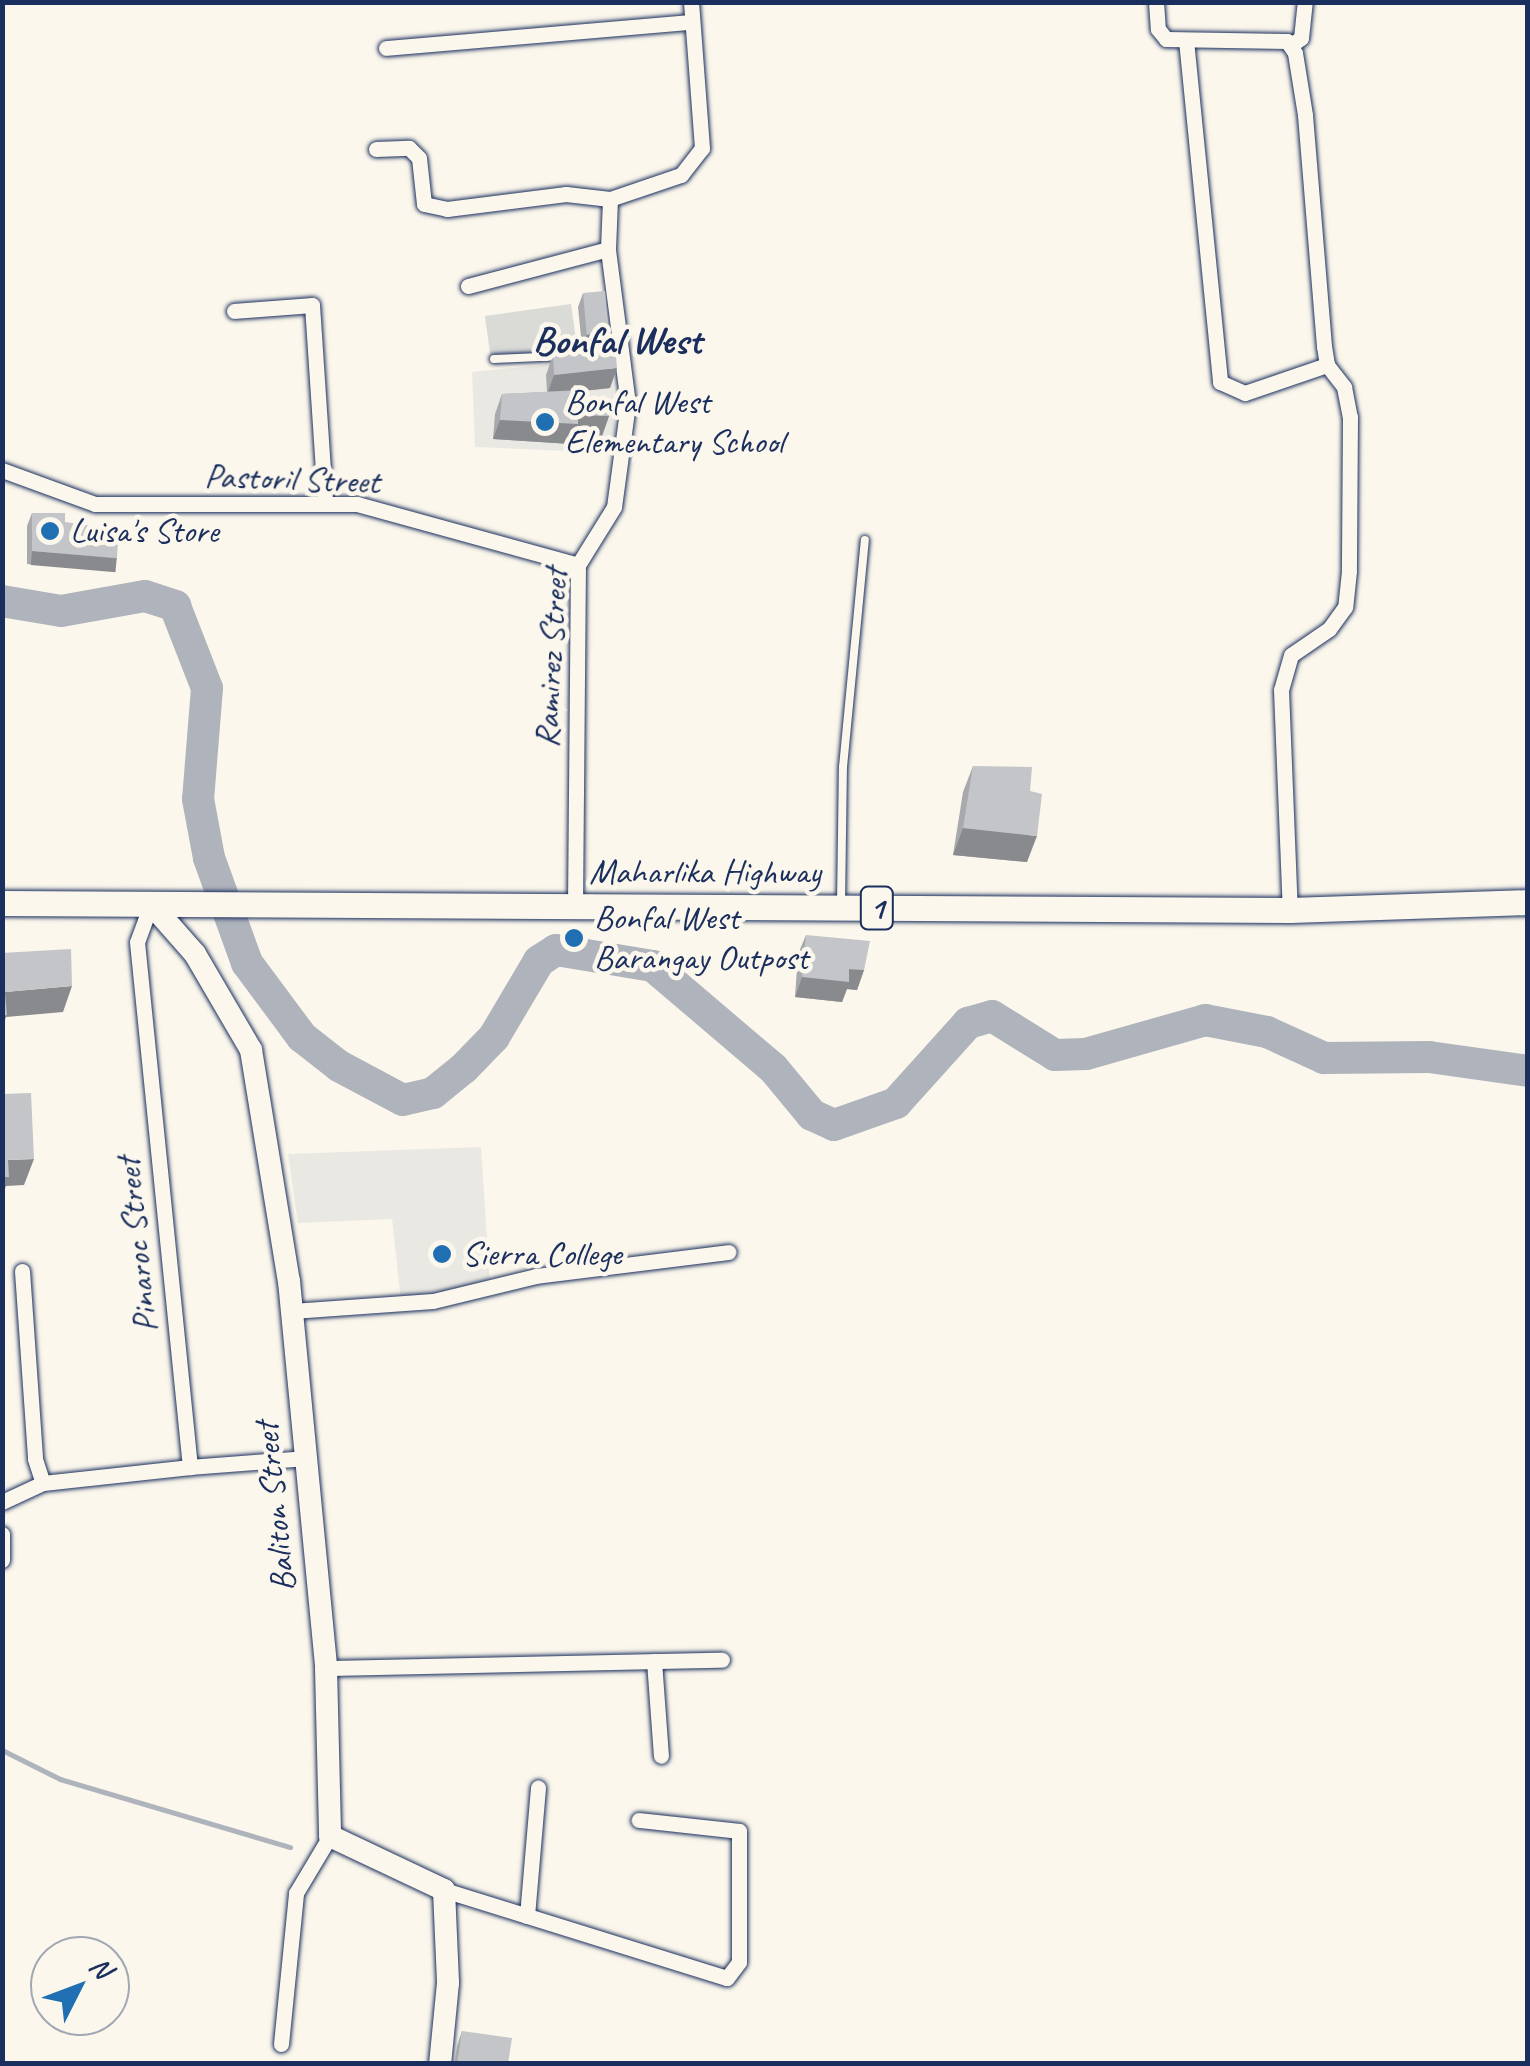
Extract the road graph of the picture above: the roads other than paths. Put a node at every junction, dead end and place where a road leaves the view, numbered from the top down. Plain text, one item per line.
1 (691, 2) edge
2 (1156, 2) edge
3 (1305, 2) edge
4 (692, 22) junction
5 (1186, 40) junction
6 (1291, 45) junction
7 (386, 48) dead end
8 (376, 149) dead end
9 (610, 199) junction
10 (608, 249) junction
11 (468, 286) dead end
12 (234, 311) dead end
13 (623, 352) junction
14 (604, 354) edge
15 (568, 356) edge
16 (494, 359) dead end
17 (1328, 365) junction
18 (610, 404) edge
19 (628, 404) junction
20 (2, 470) edge
21 (325, 503) junction
22 (865, 540) dead end
23 (578, 565) junction
24 (1528, 902) edge
25 (2, 903) edge
26 (151, 904) junction
27 (575, 907) junction
28 (841, 908) junction
29 (1290, 910) junction
30 (729, 1252) dead end
31 (22, 1270) dead end
32 (292, 1311) junction
33 (306, 1458) junction
34 (190, 1467) junction
35 (43, 1483) junction
36 (2, 1502) edge
37 (2, 1534) edge
38 (2, 1560) edge
39 (722, 1660) dead end
40 (654, 1661) junction
41 (326, 1668) junction
42 (661, 1756) dead end
43 (538, 1786) dead end
44 (639, 1820) dead end
45 (330, 1836) junction
46 (444, 1890) junction
47 (527, 1916) junction
48 (280, 2044) dead end
49 (440, 2064) edge

1 - 4 street
2 - 5 street
3 - 6 street
4 - 7 street
4 - 9 street
5 - 6 street
5 - 17 street
6 - 17 street
8 - 9 street
9 - 10 street, Ramirez Street
10 - 11 street
10 - 13 street, Ramirez Street
12 - 21 street
13 - 14 lane
13 - 19 street, Ramirez Street
15 - 16 lane
17 - 29 street
18 - 19 lane
19 - 23 street, Ramirez Street
20 - 21 street, Pastoril Street
21 - 23 street, Pastoril Street
22 - 28 lane
23 - 27 street, Ramirez Street
24 - 29 main road, Maharlika Highway / 1
25 - 26 main road, Maharlika Highway / 1
26 - 27 main road, Maharlika Highway / 1
26 - 32 street, Baliton Street
26 - 34 street, Pinaroc Street
27 - 28 main road, Maharlika Highway / 1
28 - 29 main road, Maharlika Highway / 1
30 - 32 street
31 - 35 street
32 - 33 street, Baliton Street
33 - 34 street
33 - 41 street, Baliton Street
34 - 35 street
35 - 36 street
37 - 38 street
39 - 40 street
40 - 41 street
40 - 42 street
41 - 45 street, Baliton Street
43 - 47 street
44 - 47 street
45 - 46 street
45 - 48 street
46 - 47 street
46 - 49 street

